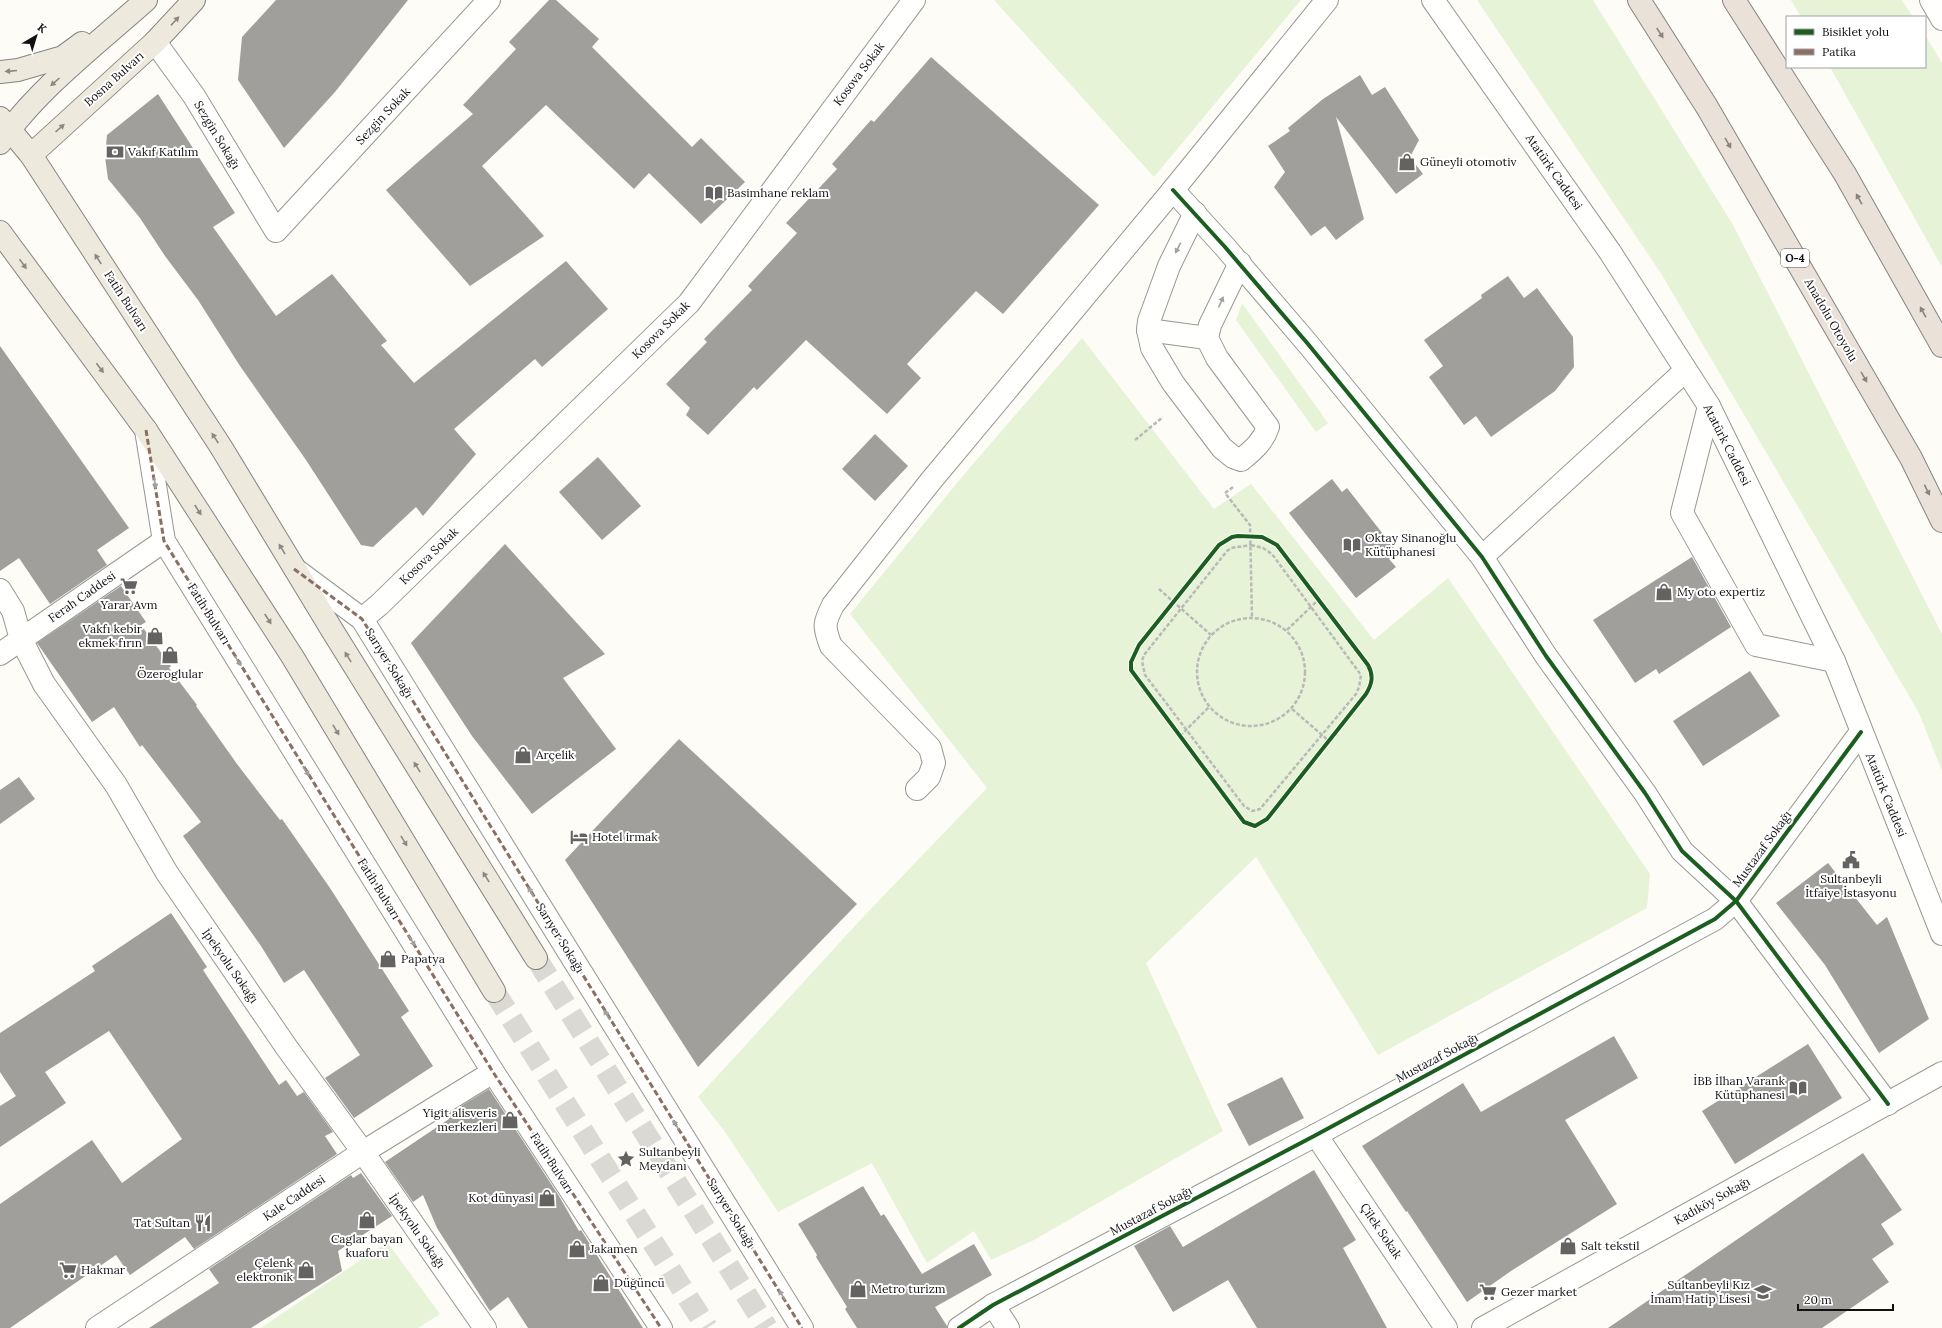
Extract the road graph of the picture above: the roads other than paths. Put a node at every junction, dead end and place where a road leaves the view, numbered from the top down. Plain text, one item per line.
1 (142, 0) edge
2 (146, 0) edge
3 (194, 0) edge
4 (490, 0) edge
5 (914, 0) edge
6 (1327, 0) edge
7 (1434, 0) edge
8 (1639, 0) edge
9 (1734, 0) edge
10 (1748, 0) edge
11 (1930, 0) edge
12 (1942, 19) edge
13 (155, 42) junction
14 (0, 72) edge
15 (3, 130) edge
16 (0, 154) edge
17 (31, 155) junction
18 (1845, 174) junction
19 (1173, 190) junction
20 (1195, 213) junction
21 (0, 232) edge
22 (276, 232) joint
23 (1240, 263) junction
24 (1148, 330) junction
25 (1207, 338) junction
26 (1942, 346) edge
27 (1685, 371) junction
28 (1709, 406) junction
29 (146, 430) junction
30 (1942, 521) edge
31 (164, 541) junction
32 (1482, 557) junction
33 (294, 569) junction
34 (0, 590) edge
35 (362, 619) junction
36 (22, 639) junction
37 (0, 654) edge
38 (1834, 661) junction
39 (1861, 732) junction
40 (917, 789) dead end
41 (1736, 901) junction
42 (1942, 934) edge
43 (536, 958) tunnel mouth
44 (494, 990) tunnel mouth
45 (493, 1072) junction
46 (1942, 1073) edge
47 (1888, 1104) junction
48 (1316, 1135) junction
49 (362, 1152) junction
50 (993, 1305) junction
51 (97, 1328) edge
52 (485, 1328) edge
53 (661, 1328) edge
54 (802, 1328) edge
55 (959, 1328) edge
56 (1008, 1328) edge
57 (1446, 1328) edge
58 (1482, 1328) edge

1 -> 14 main road
2 -> 15 main road
13 -> 3 main road, Bosna Bulvarı
4 - 22 street, Sezgin Sokak
5 - 35 street, Kosova Sokak
6 - 19 street
7 - 27 street, Atatürk Caddesi
8 -> 30 highway, Anadolu Otoyolu / O-4
9 - 18 highway
10 - 18 highway
11 - 12 street
17 -> 13 main road, Bosna Bulvarı
13 - 22 street, Sezgin Sokağı
15 - 17 main road, Fatih Bulvarı
16 - 17 main road
33 -> 17 main road, Fatih Bulvarı
26 -> 18 highway
19 - 20 street
19 - 40 street
20 - 23 street
20 -> 24 street
21 -> 29 main road, Fatih Bulvarı
25 -> 23 street
23 - 32 street
24 - 25 street
24 - 25 street
27 - 28 street, Atatürk Caddesi
27 - 32 street
28 - 38 street, Atatürk Caddesi
28 - 38 street
29 -> 31 street, Fatih Bulvarı
29 -> 44 main road, Fatih Bulvarı
31 - 36 street, Ferah Caddesi
31 -> 45 street, Fatih Bulvarı
32 - 41 street
33 - 35 street, Sarıyer Sokağı
43 -> 33 main road, Fatih Bulvarı
34 - 36 street, İpekyolu Sokağı
54 -> 35 street, Sarıyer Sokağı
36 - 37 street, Ferah Caddesi
36 - 49 street, İpekyolu Sokağı
38 - 39 street, Atatürk Caddesi
39 - 41 street, Mustazaf Sokağı
39 - 42 street, Atatürk Caddesi
41 - 47 street
41 - 48 street, Mustazaf Sokağı
45 - 49 street, Kale Caddesi
45 - 53 street, Fatih Bulvarı
46 - 47 street, Kadıköy Sokağı
47 - 58 street, Kadıköy Sokağı
48 - 50 street, Mustazaf Sokağı
48 - 57 street, Çilek Sokak
49 - 51 street, Kale Caddesi
49 - 52 street, İpekyolu Sokağı
50 - 55 street, Mustazaf Sokağı
50 - 56 street

